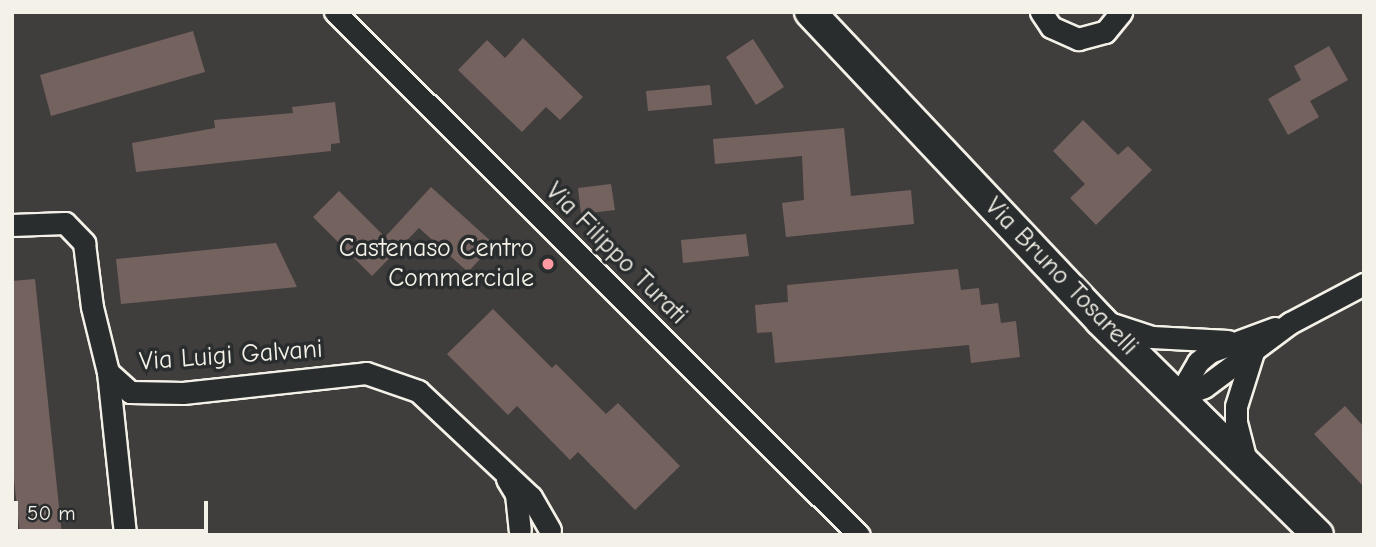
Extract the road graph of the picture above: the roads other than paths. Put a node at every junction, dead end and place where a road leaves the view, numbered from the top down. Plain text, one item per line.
1 (335, 12) edge
2 (810, 12) edge
3 (1041, 12) edge
4 (1121, 12) edge
5 (12, 225) edge
6 (1364, 284) edge
7 (1100, 320) junction
8 (1245, 346) junction
9 (108, 372) junction
10 (1177, 398) junction
11 (502, 471) junction
12 (1251, 473) junction
13 (516, 532) edge
14 (553, 532) edge
15 (125, 535) edge
16 (859, 535) edge
17 (1318, 535) edge

1 - 16 street, Via Filippo Turati
2 - 7 street, Via Bruno Tosarelli
3 - 4 street
5 - 9 street, Via Luigi Galvani
6 - 8 street
7 - 8 street
7 - 10 street, Via Bruno Tosarelli
8 - 10 street
8 - 12 street
9 - 11 street, Via Luigi Galvani
9 - 15 street
10 - 12 street, Via Bruno Tosarelli
11 - 13 street, Via Luigi Galvani
11 - 14 street, Via Luigi Galvani
12 - 17 street, Via Bruno Tosarelli
13 - 14 street

